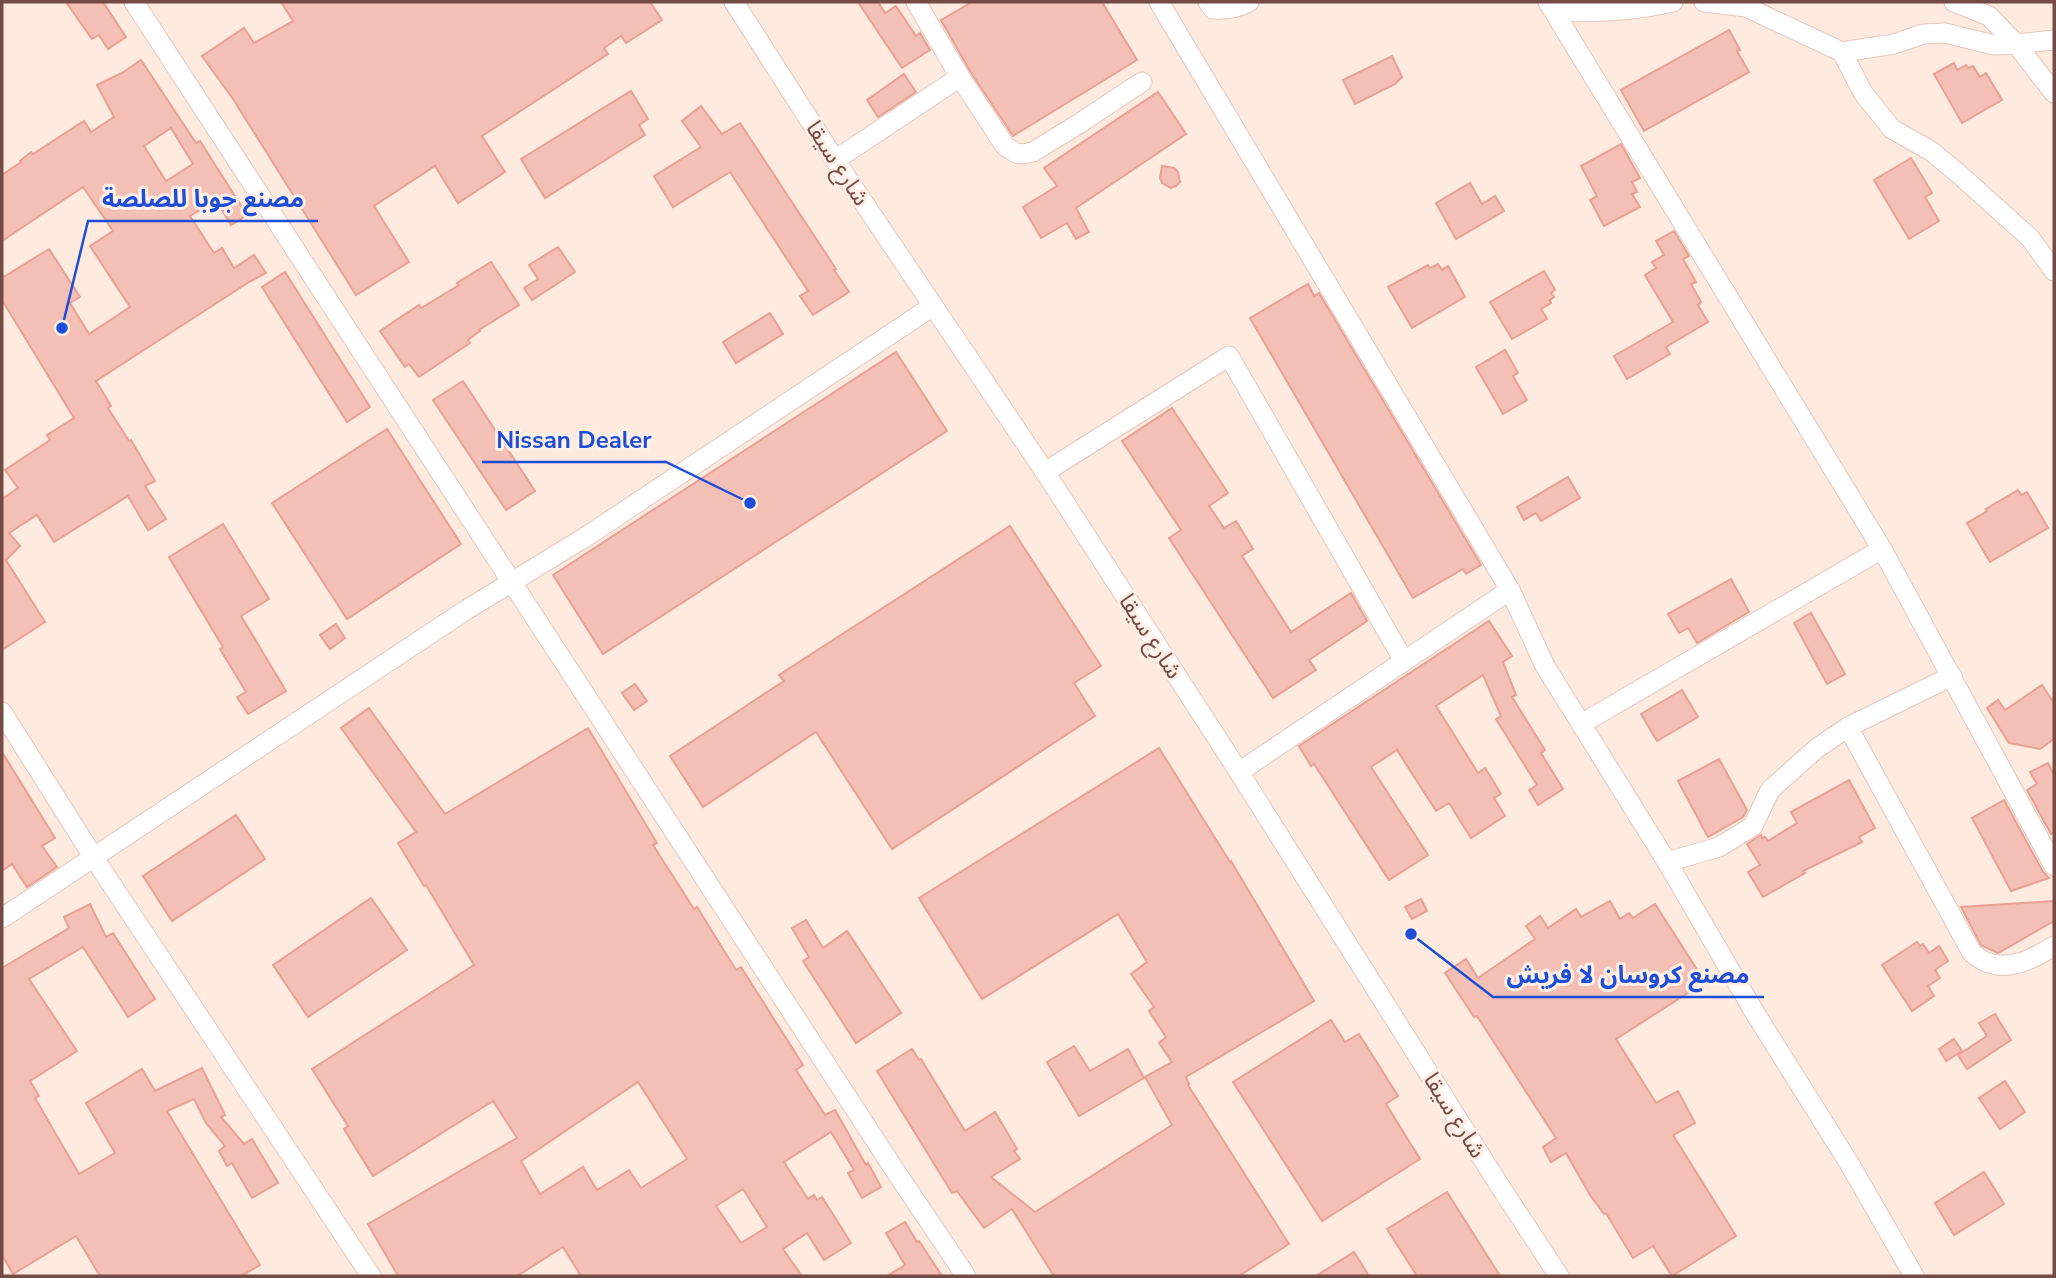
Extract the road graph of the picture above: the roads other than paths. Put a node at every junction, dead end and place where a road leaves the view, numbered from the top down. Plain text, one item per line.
1 (134, 2) edge
2 (916, 2) edge
3 (1159, 2) edge
4 (1208, 2) edge
5 (1249, 2) edge
6 (1674, 2) edge
7 (1703, 2) edge
8 (1954, 2) edge
9 (738, 3) edge
10 (1551, 6) edge
11 (2054, 40) edge
12 (2016, 44) junction
13 (1842, 52) junction
14 (960, 77) junction
15 (1142, 82) dead end
16 (2054, 93) edge
17 (835, 160) junction
18 (2054, 271) edge
19 (933, 306) junction
20 (1045, 472) junction
21 (1882, 549) junction
22 (512, 582) junction
23 (1510, 590) junction
24 (1404, 661) junction
25 (1952, 676) junction
26 (2, 712) edge
27 (1581, 724) junction
28 (1848, 727) junction
29 (1239, 772) junction
30 (94, 858) junction
31 (1667, 862) junction
32 (2054, 866) edge
33 (2, 918) edge
34 (2054, 946) edge
35 (371, 1276) edge
36 (966, 1276) edge
37 (1559, 1276) edge
38 (1914, 1276) edge

1 - 22 street
2 - 14 street
3 - 23 street
4 - 5 street
6 - 10 street
7 - 13 street
8 - 12 street
9 - 17 street, شارع سيقا
10 - 21 street
11 - 12 street
12 - 13 street
12 - 16 street
13 - 18 street
14 - 15 street
14 - 17 street
17 - 19 street, شارع سيقا
19 - 20 street, شارع سيقا
19 - 22 street
20 - 24 street
20 - 29 street, شارع سيقا
21 - 25 street
21 - 27 street
22 - 30 street
22 - 36 street
23 - 24 street
23 - 27 street
24 - 29 street
25 - 28 street
25 - 32 street
26 - 30 street
27 - 31 street
28 - 31 street
28 - 34 street
29 - 37 street, شارع سيقا
30 - 33 street
30 - 35 street
31 - 38 street

